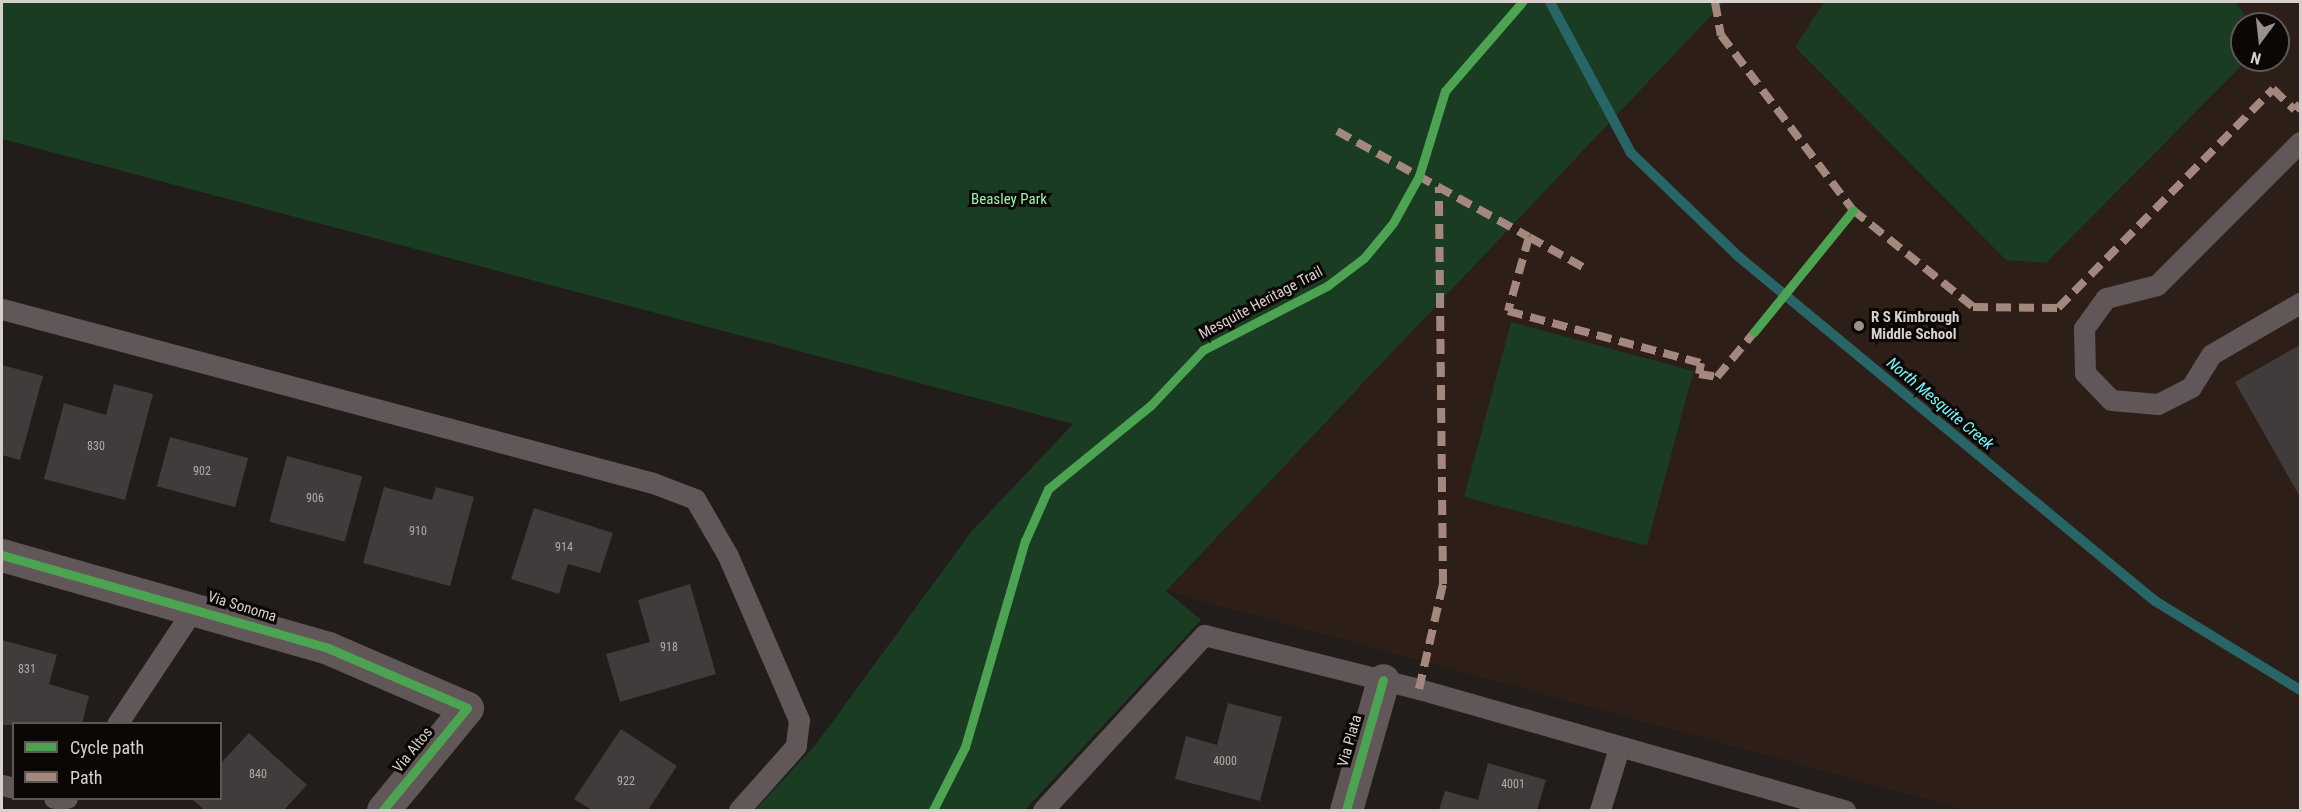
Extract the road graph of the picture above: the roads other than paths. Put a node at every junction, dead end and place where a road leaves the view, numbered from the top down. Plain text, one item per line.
1 (2301, 142) edge
2 (2301, 303) edge
3 (2, 309) edge
4 (2, 555) edge
5 (194, 608) junction
6 (1383, 680) junction
7 (467, 708) joint
8 (118, 722) edge
9 (1619, 748) junction
10 (383, 810) edge
11 (739, 810) edge
12 (1043, 810) edge
13 (1346, 810) edge
14 (1600, 810) edge
15 (1845, 810) edge

1 - 2 lane
3 - 11 lane
4 - 5 street, Via Sonoma
5 - 7 street, Via Sonoma
5 - 8 lane
6 - 9 lane
6 - 12 lane
6 - 13 street, Via Plata
7 - 10 street, Via Altos
9 - 14 lane
9 - 15 lane

